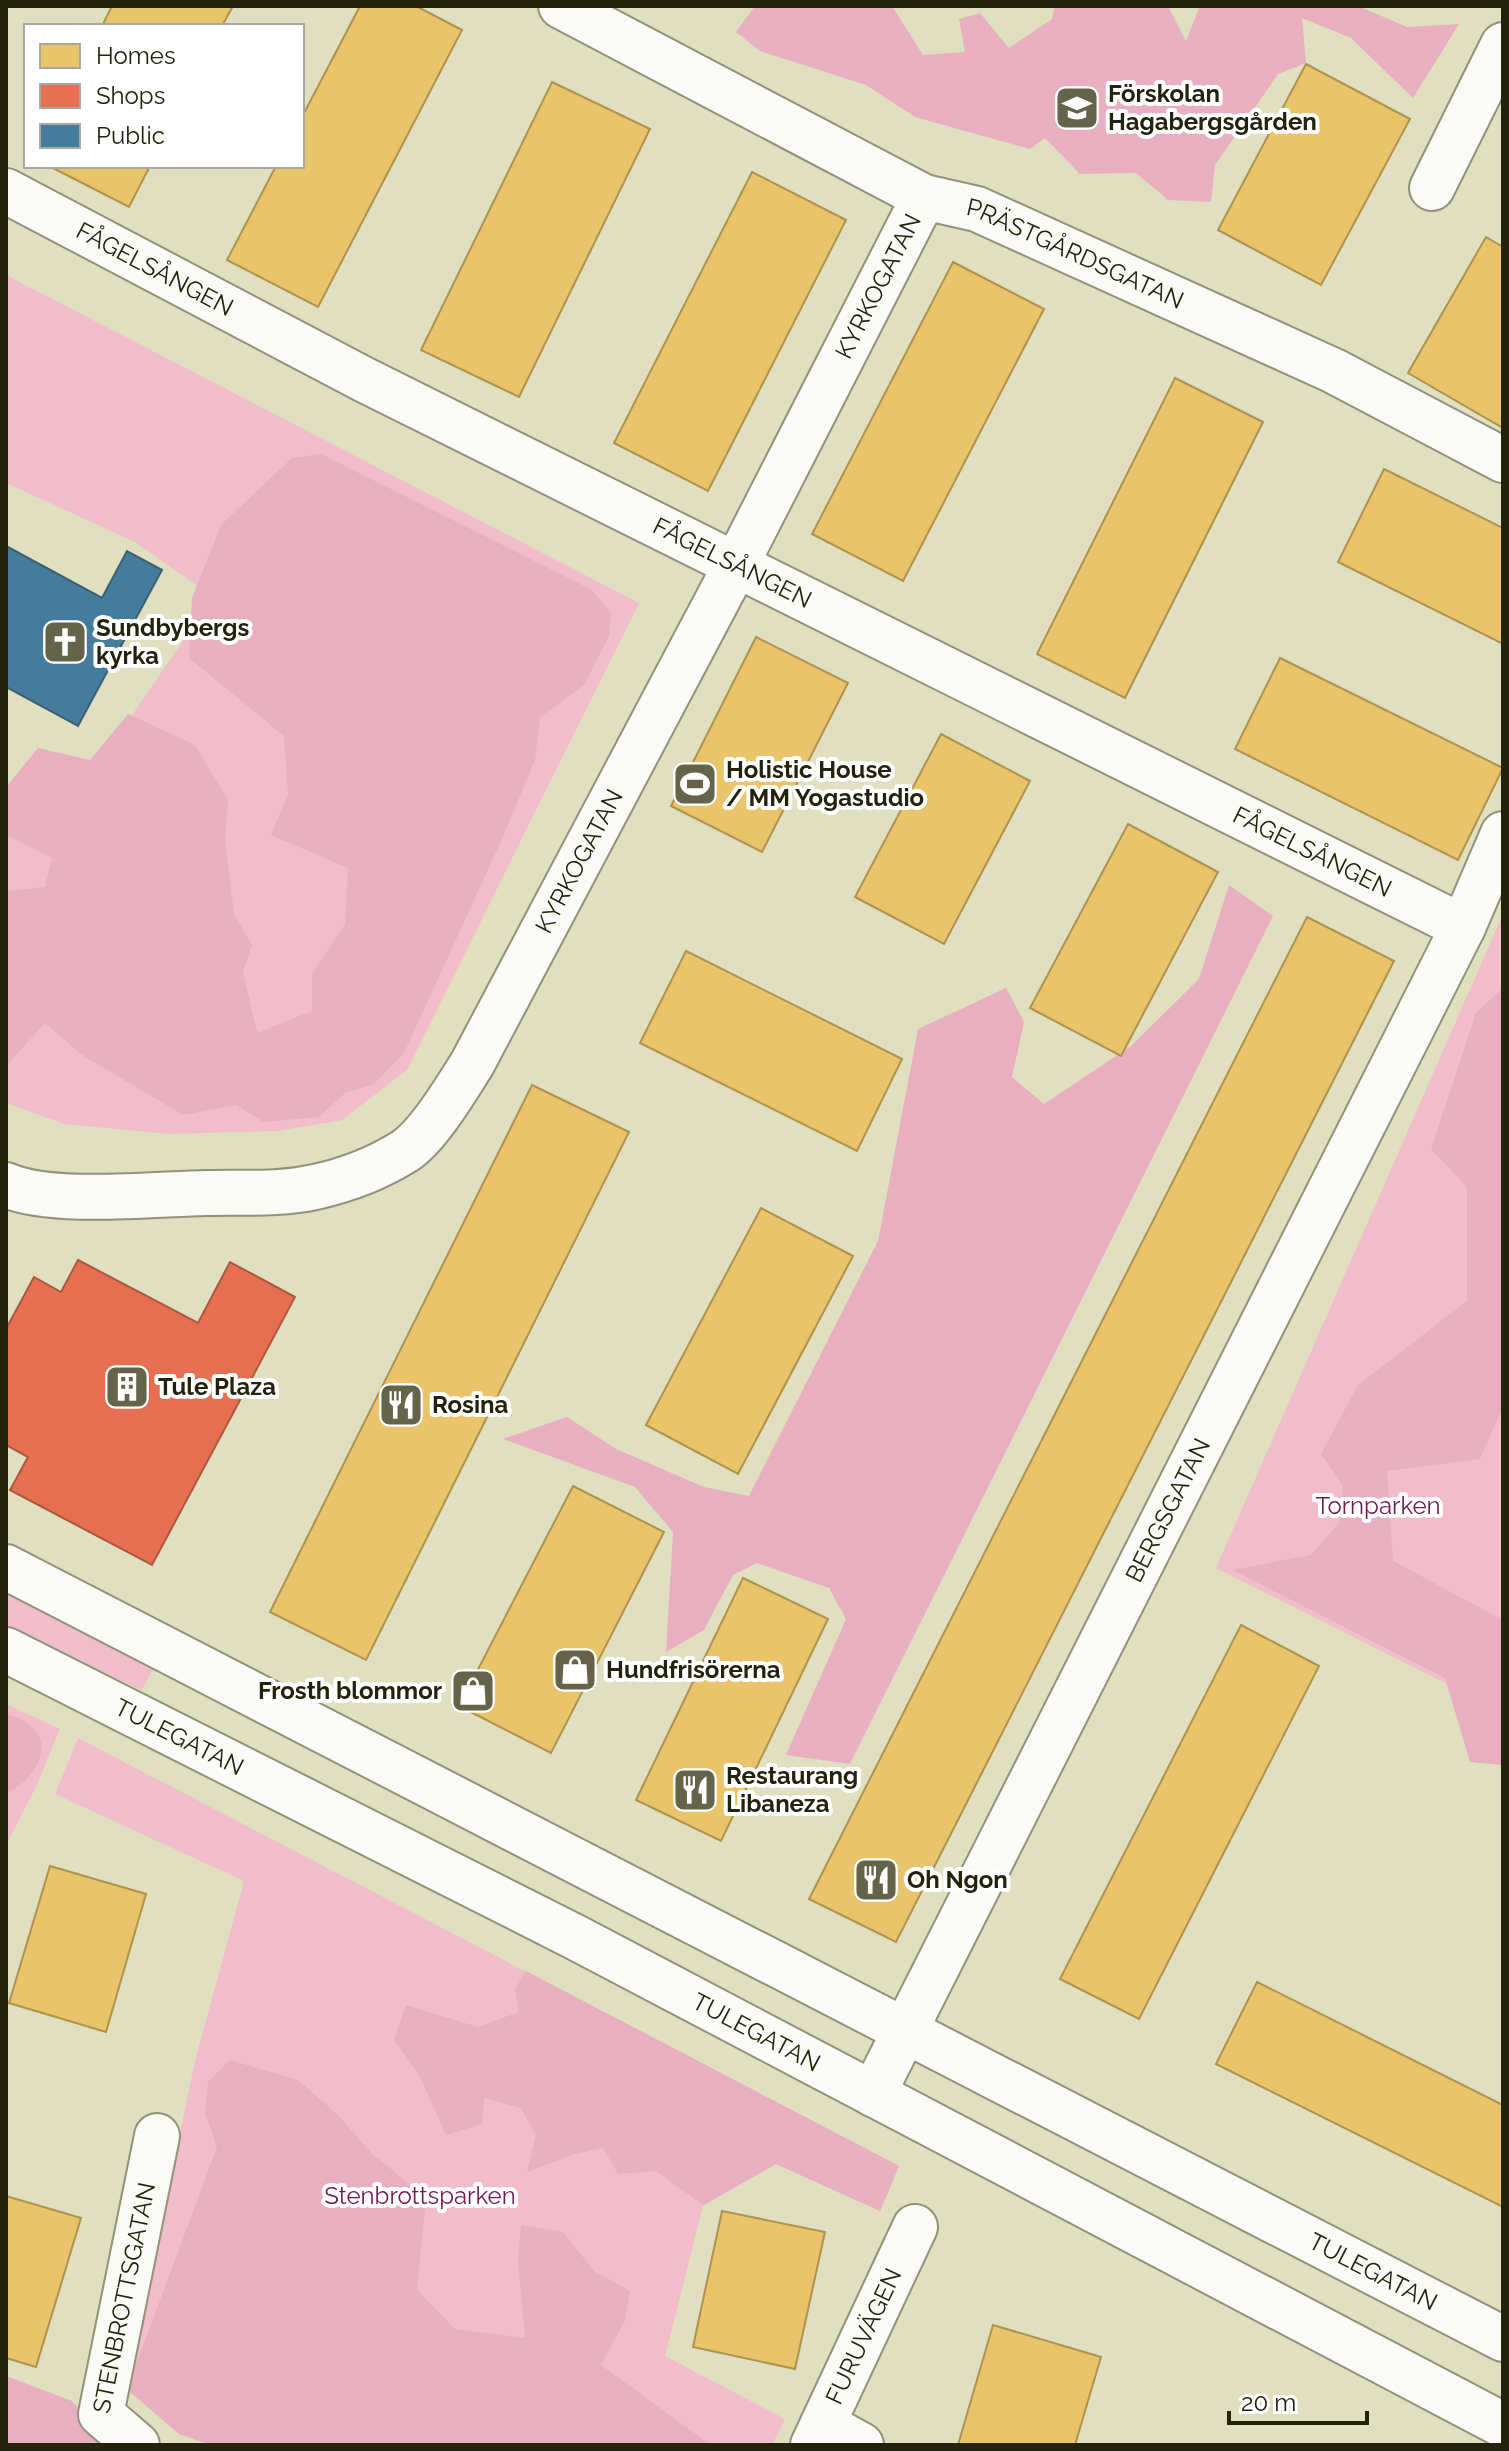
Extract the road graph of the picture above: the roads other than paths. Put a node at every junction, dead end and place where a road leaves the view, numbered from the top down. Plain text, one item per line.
1 (561, 6) edge
2 (1503, 45) edge
3 (1432, 188) dead end
4 (6, 191) edge
5 (924, 197) junction
6 (1503, 460) edge
7 (736, 565) junction
8 (1503, 834) edge
9 (1463, 927) junction
10 (6, 1185) edge
11 (6, 1567) edge
12 (6, 1650) edge
13 (904, 2031) junction
14 (873, 2094) junction
15 (157, 2136) dead end
16 (915, 2227) dead end
17 (1503, 2339) edge
18 (1503, 2425) edge
19 (818, 2434) edge
20 (137, 2445) edge
21 (861, 2445) edge

1 - 5 street, PRÄSTGÅRDSGATAN
2 - 3 street
4 - 7 street, FÅGELSÅNGEN
5 - 6 street, PRÄSTGÅRDSGATAN
5 - 7 street, KYRKOGATAN
7 - 9 street, FÅGELSÅNGEN
7 - 10 street, KYRKOGATAN
8 - 9 street
9 - 13 street, BERGSGATAN
11 - 13 street, TULEGATAN
12 - 14 street, TULEGATAN
13 - 14 street, BERGSGATAN
13 - 17 street, TULEGATAN
14 - 18 street, TULEGATAN
15 - 20 street, STENBROTTSGATAN
16 - 19 street, FURUVÄGEN
19 - 21 street

